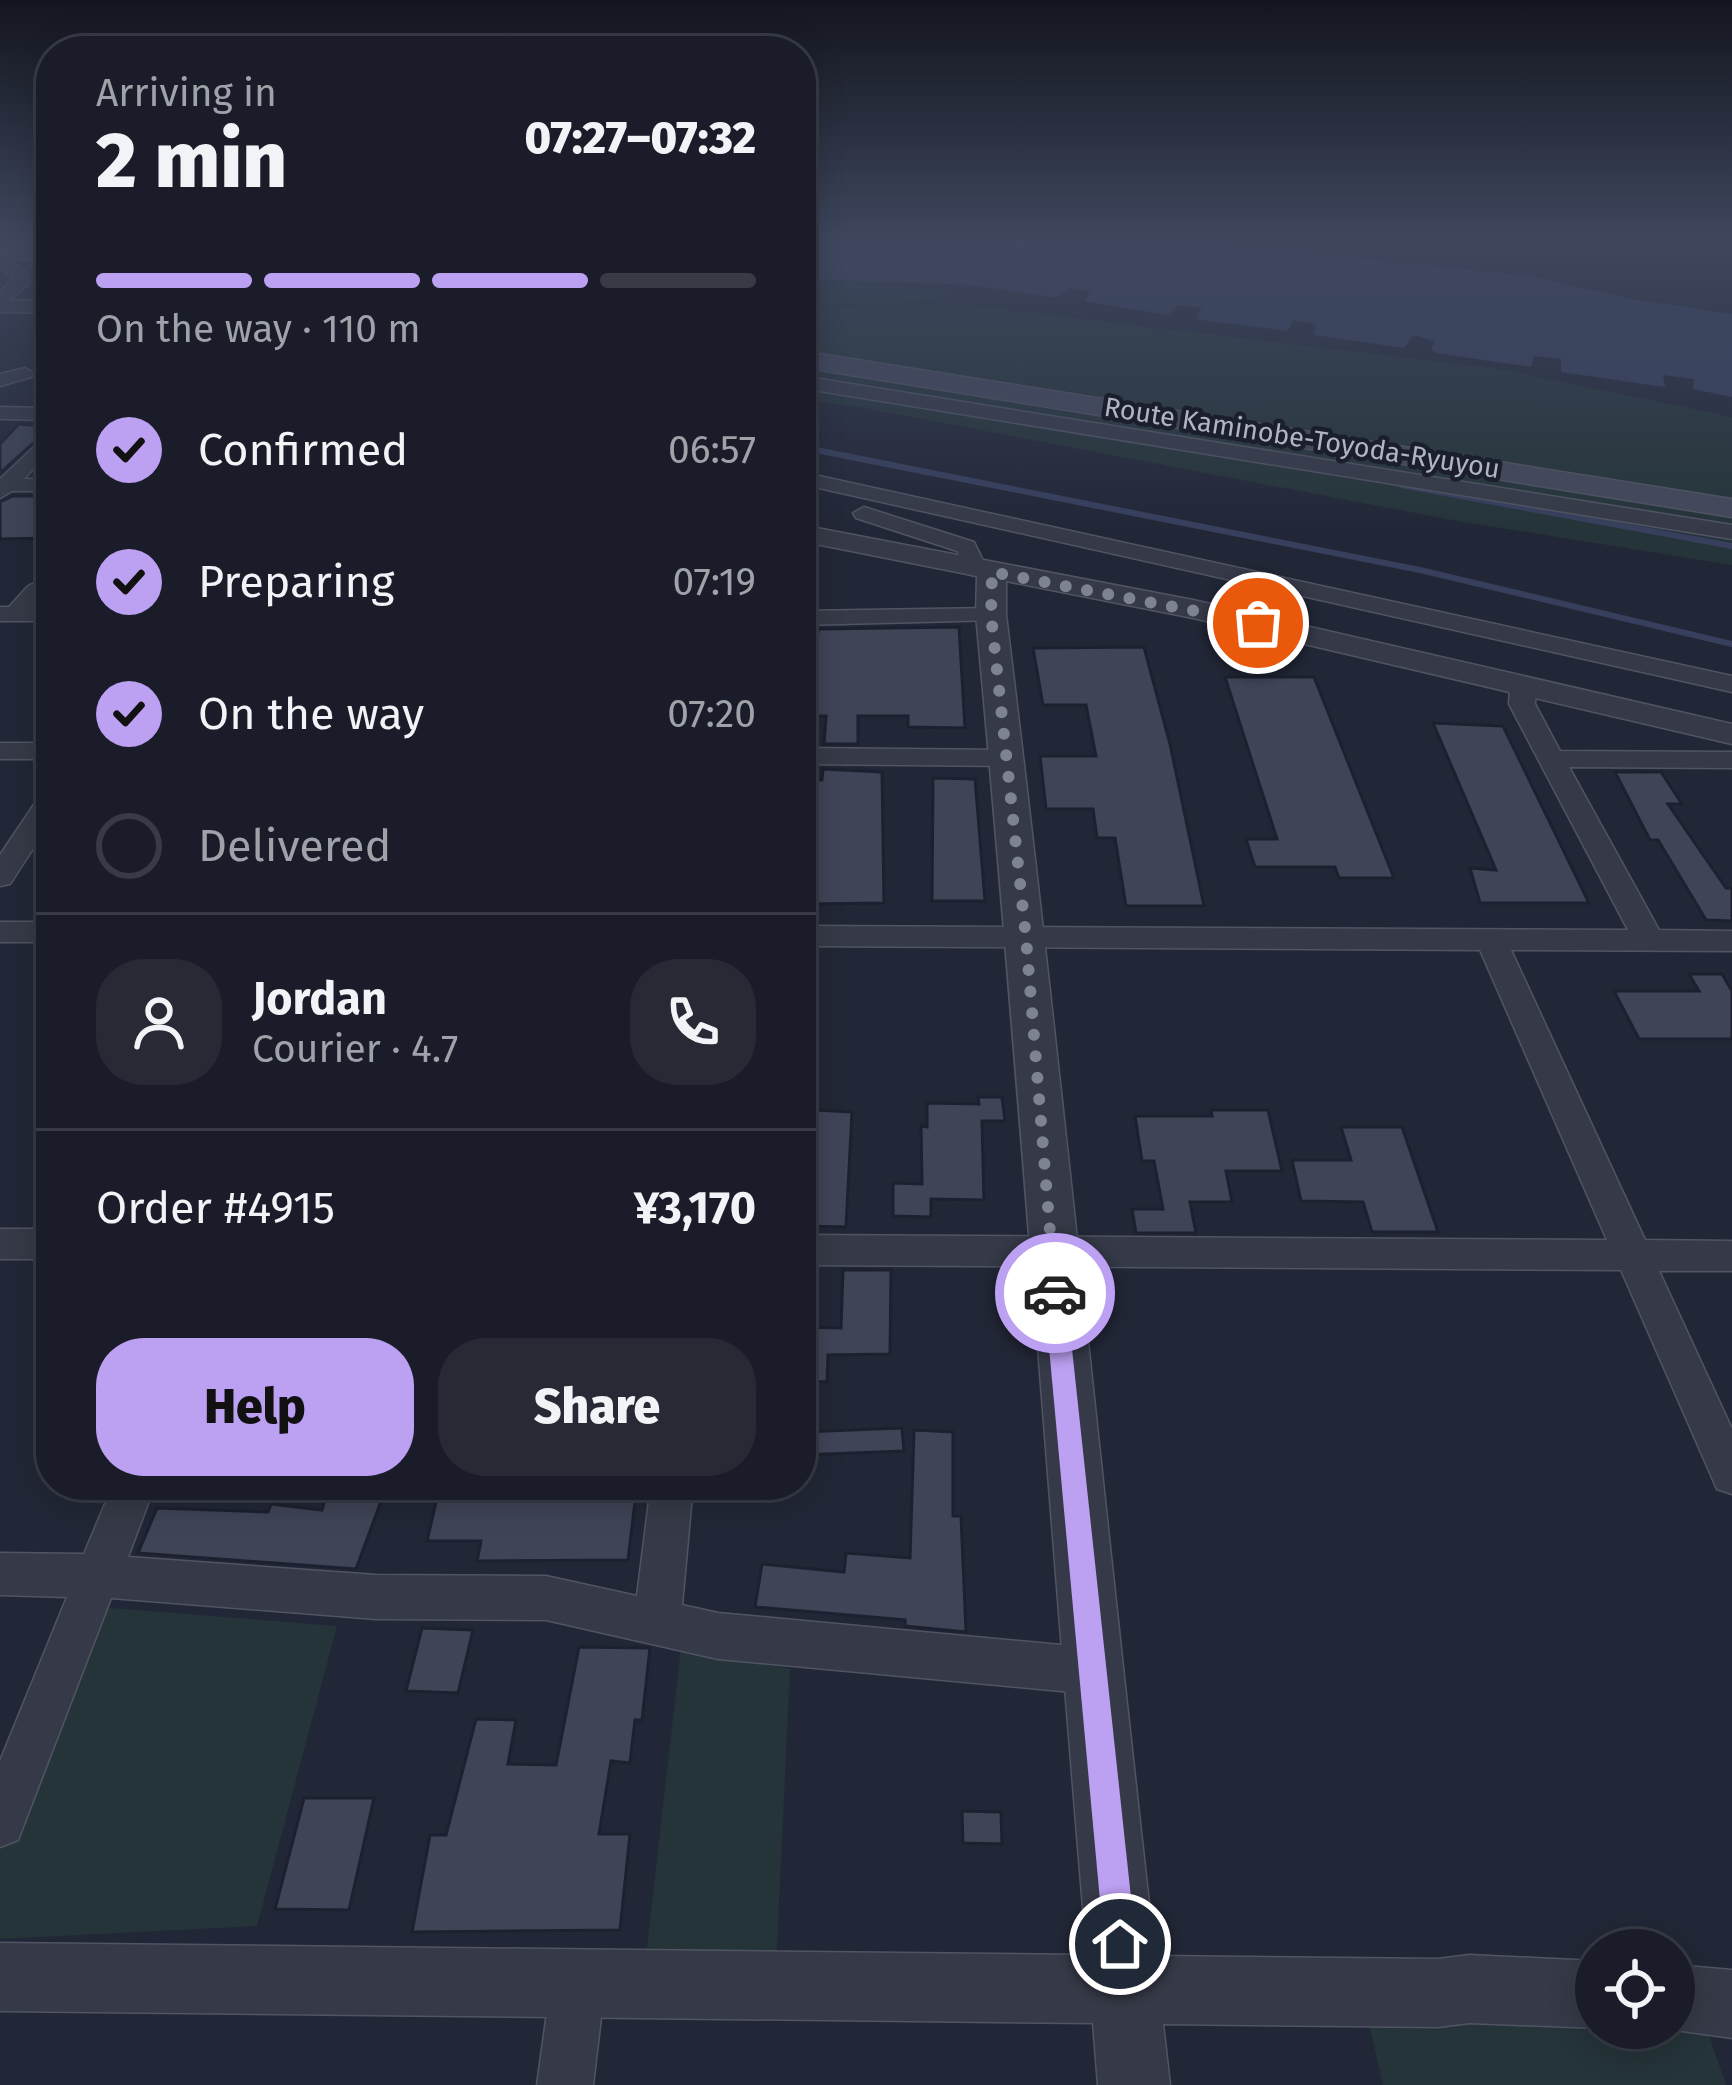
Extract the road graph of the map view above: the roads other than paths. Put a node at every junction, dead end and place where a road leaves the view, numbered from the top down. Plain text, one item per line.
1 (816, 361) edge
2 (26, 373) dead end
3 (0, 380) edge
4 (816, 384) edge
5 (0, 413) edge
6 (36, 414) edge
7 (36, 453) edge
8 (816, 481) edge
9 (36, 486) edge
10 (2, 488) edge
11 (816, 494) edge
12 (1732, 508) edge
13 (1732, 532) edge
14 (816, 536) edge
15 (984, 570) junction
16 (36, 591) edge
17 (8, 614) edge
18 (991, 615) junction
19 (816, 617) edge
20 (1732, 684) edge
21 (1523, 685) junction
22 (1732, 734) edge
23 (0, 751) edge
24 (36, 751) edge
25 (816, 756) edge
26 (1008, 758) junction
27 (1552, 759) junction
28 (1732, 760) edge
29 (36, 823) edge
30 (0, 877) edge
31 (0, 932) edge
32 (36, 932) edge
33 (816, 936) edge
34 (1026, 938) junction
35 (1491, 940) junction
36 (1649, 940) junction
37 (1732, 941) edge
38 (0, 1244) edge
39 (36, 1244) edge
40 (816, 1250) edge
41 (1051, 1252) junction
42 (1634, 1256) junction
43 (1732, 1256) edge
44 (1732, 1475) edge
45 (128, 1500) edge
46 (670, 1500) edge
47 (0, 1574) edge
48 (98, 1576) junction
49 (657, 1622) junction
50 (1093, 1671) junction
51 (0, 1822) edge
52 (0, 1978) edge
53 (578, 1984) junction
54 (1124, 1990) junction
55 (1575, 1994) edge
56 (1695, 2001) edge
57 (1732, 2004) edge
58 (565, 2085) edge
59 (1134, 2085) edge

1 - 12 main road, Route Kaminobe-Toyoda-Ryuyou
2 - 3 street
4 - 13 street
5 - 6 street
7 - 10 street
8 - 20 street
9 - 10 street
11 - 15 street
14 - 15 street
15 - 18 street
15 - 21 street
16 - 17 street
18 - 19 street
18 - 26 street
21 - 22 street
21 - 27 street
23 - 24 street
25 - 26 street
26 - 34 street
27 - 28 street
27 - 36 street
29 - 30 street
31 - 32 street
33 - 34 street
34 - 35 street
34 - 41 street
35 - 36 street
35 - 42 street
36 - 37 street
38 - 39 street
40 - 41 street
41 - 42 street
41 - 50 street
42 - 43 street
42 - 44 street
45 - 48 street
46 - 49 street
47 - 48 street
48 - 49 street
48 - 51 street
49 - 50 street
50 - 54 street
52 - 53 street
53 - 54 street
53 - 58 street
54 - 55 street
54 - 59 street
56 - 57 street

